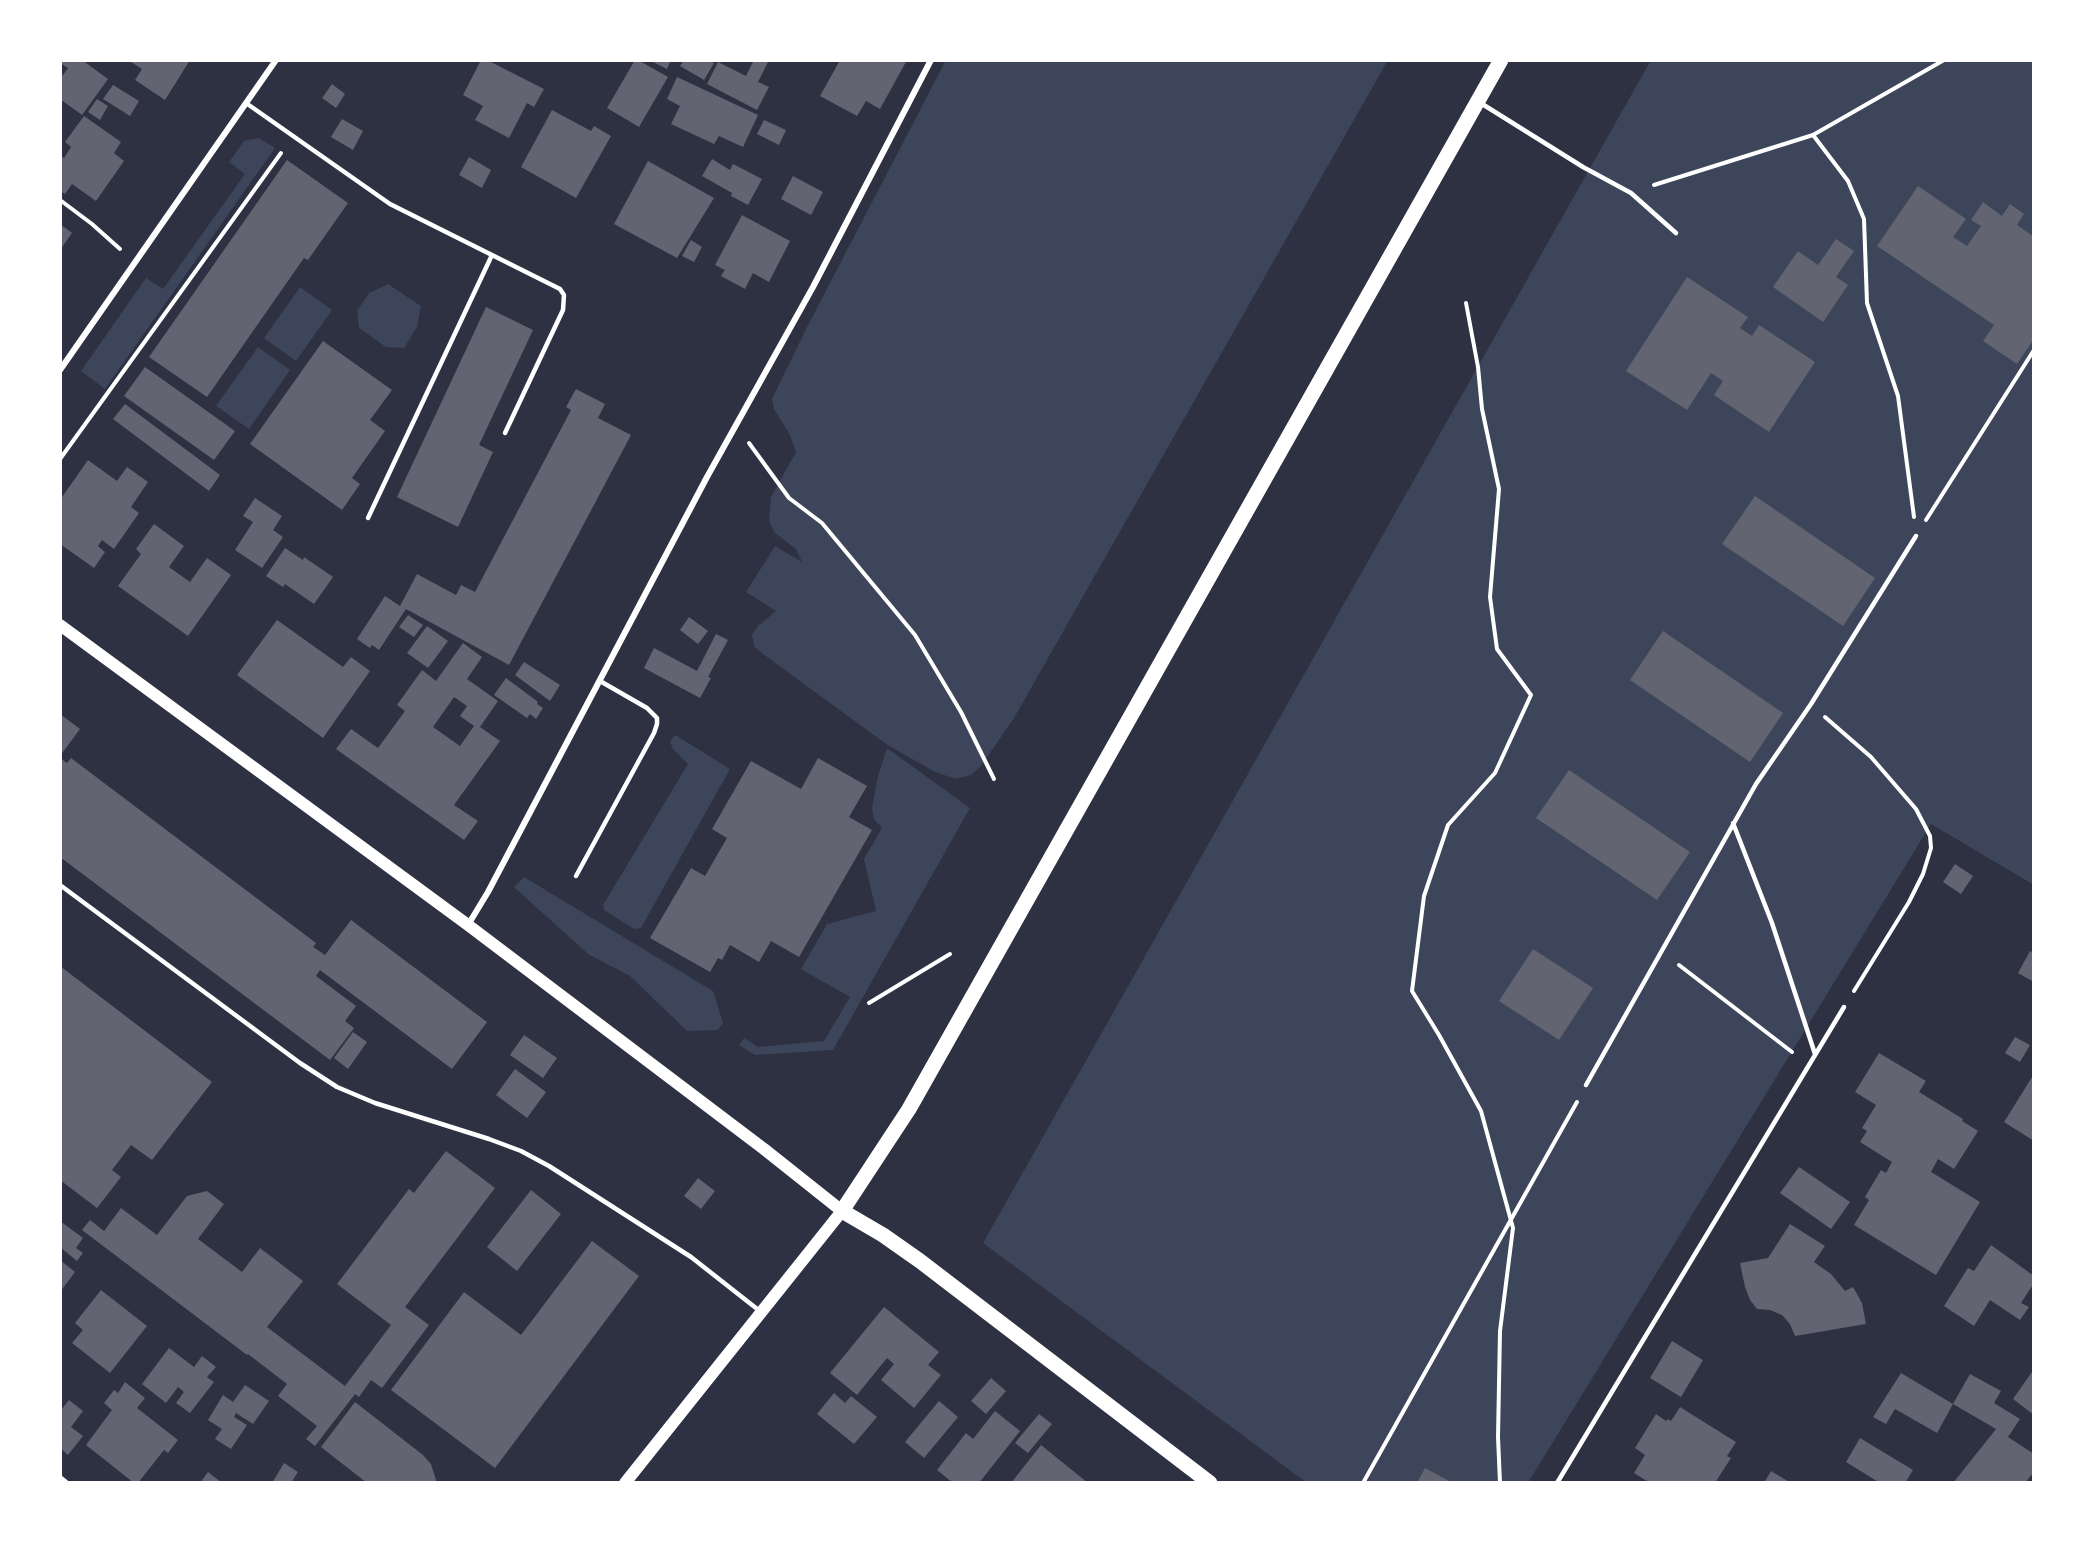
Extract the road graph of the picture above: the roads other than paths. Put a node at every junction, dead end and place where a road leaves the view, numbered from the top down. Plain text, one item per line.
1 (276, 60) edge
2 (931, 60) edge
3 (1501, 60) edge
4 (1478, 101) junction
5 (246, 103) junction
6 (1676, 233) dead end
7 (492, 255) junction
8 (60, 370) edge
9 (504, 434) dead end
10 (368, 518) dead end
11 (1916, 536) road end
12 (60, 625) edge
13 (600, 681) junction
14 (1733, 823) junction
15 (576, 876) dead end
16 (60, 885) edge
17 (468, 925) junction
18 (1844, 1007) road end
19 (1815, 1054) junction
20 (1586, 1085) road end
21 (842, 1211) junction
22 (761, 1312) junction
23 (60, 1478) edge
24 (66, 1483) edge
25 (625, 1483) edge
26 (1210, 1483) edge
27 (1557, 1483) edge

1 - 5 street
2 - 13 street
3 - 4 main road
4 - 6 lane
4 - 21 main road
5 - 7 lane
5 - 8 street
7 - 9 lane
7 - 10 lane
11 - 14 lane
12 - 17 main road
13 - 15 lane
13 - 17 street
14 - 19 lane
14 - 20 lane
16 - 22 lane
17 - 21 main road
18 - 19 lane
19 - 27 lane
21 - 22 main road
21 - 26 main road
22 - 25 main road
23 - 24 street

